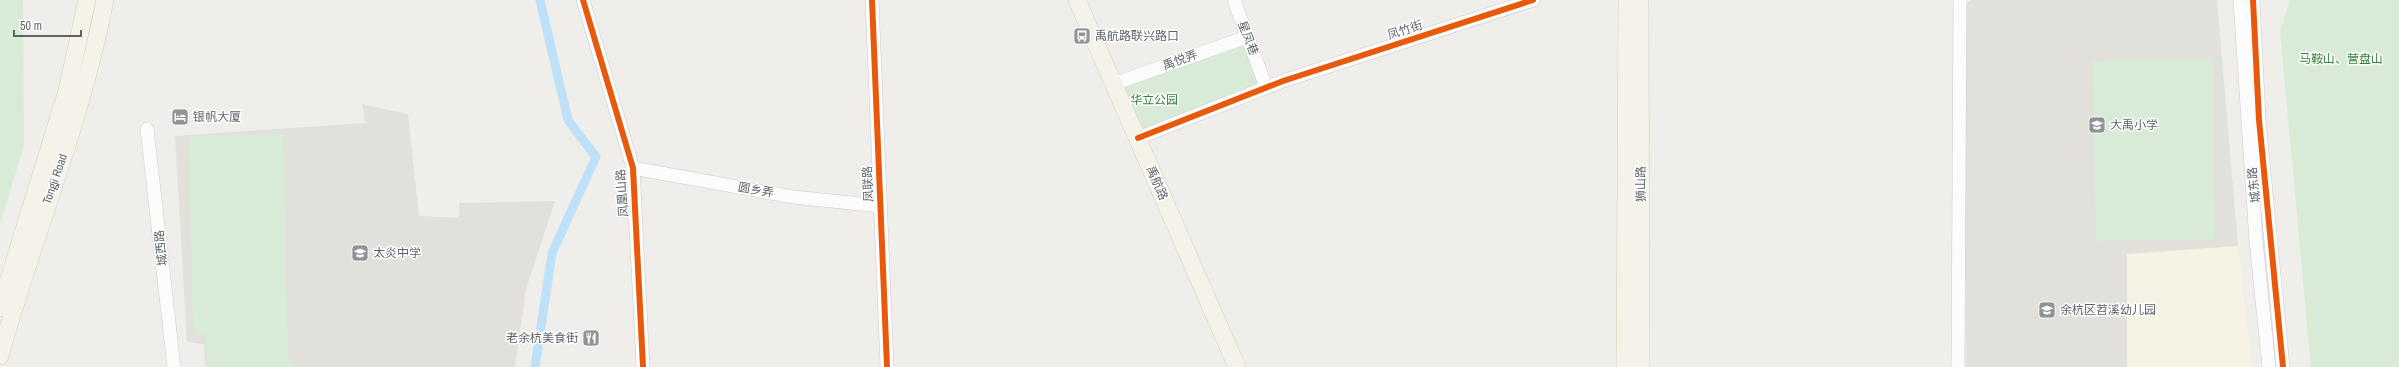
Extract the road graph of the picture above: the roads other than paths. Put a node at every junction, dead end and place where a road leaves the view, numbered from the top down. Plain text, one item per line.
1 (87, 0) edge
2 (105, 0) edge
3 (583, 0) edge
4 (872, 0) edge
5 (1071, 0) edge
6 (1077, 0) edge
7 (1234, 0) edge
8 (1533, 0) edge
9 (1627, 0) edge
10 (1640, 0) edge
11 (1960, 0) edge
12 (2240, 0) edge
13 (2253, 0) edge
14 (1247, 37) junction
15 (1113, 84) junction
16 (1261, 85) junction
17 (147, 129) dead end
18 (1138, 138) junction
19 (633, 168) junction
20 (880, 206) junction
21 (0, 308) edge
22 (0, 356) edge
23 (174, 367) edge
24 (644, 367) edge
25 (887, 367) edge
26 (1229, 367) edge
27 (1237, 367) edge
28 (1626, 367) edge
29 (1641, 367) edge
30 (1958, 367) edge
31 (2269, 367) edge
32 (2283, 367) edge

1 - 21 main road, Tongji Road
2 - 22 main road, Tongji Road
3 - 19 street, 凤凰山路
4 - 20 street, 凤联路
5 - 26 main road, 禹航路
6 - 15 main road, 禹航路
7 - 14 street, 星凤巷
8 - 16 street, 凤竹街
9 - 28 main road, 狮山路
10 - 29 main road, 狮山路
11 - 30 street
12 - 31 street, 城东路
13 - 32 street, 城东路
14 - 15 street, 禹悦弄
14 - 16 street, 星凤巷
15 - 18 main road, 禹航路
16 - 18 street, 凤竹街
17 - 23 street, 城西路
18 - 27 main road, 禹航路
19 - 20 street, 圆乡弄
19 - 24 street, 凤凰山路
20 - 25 street, 凤联路

